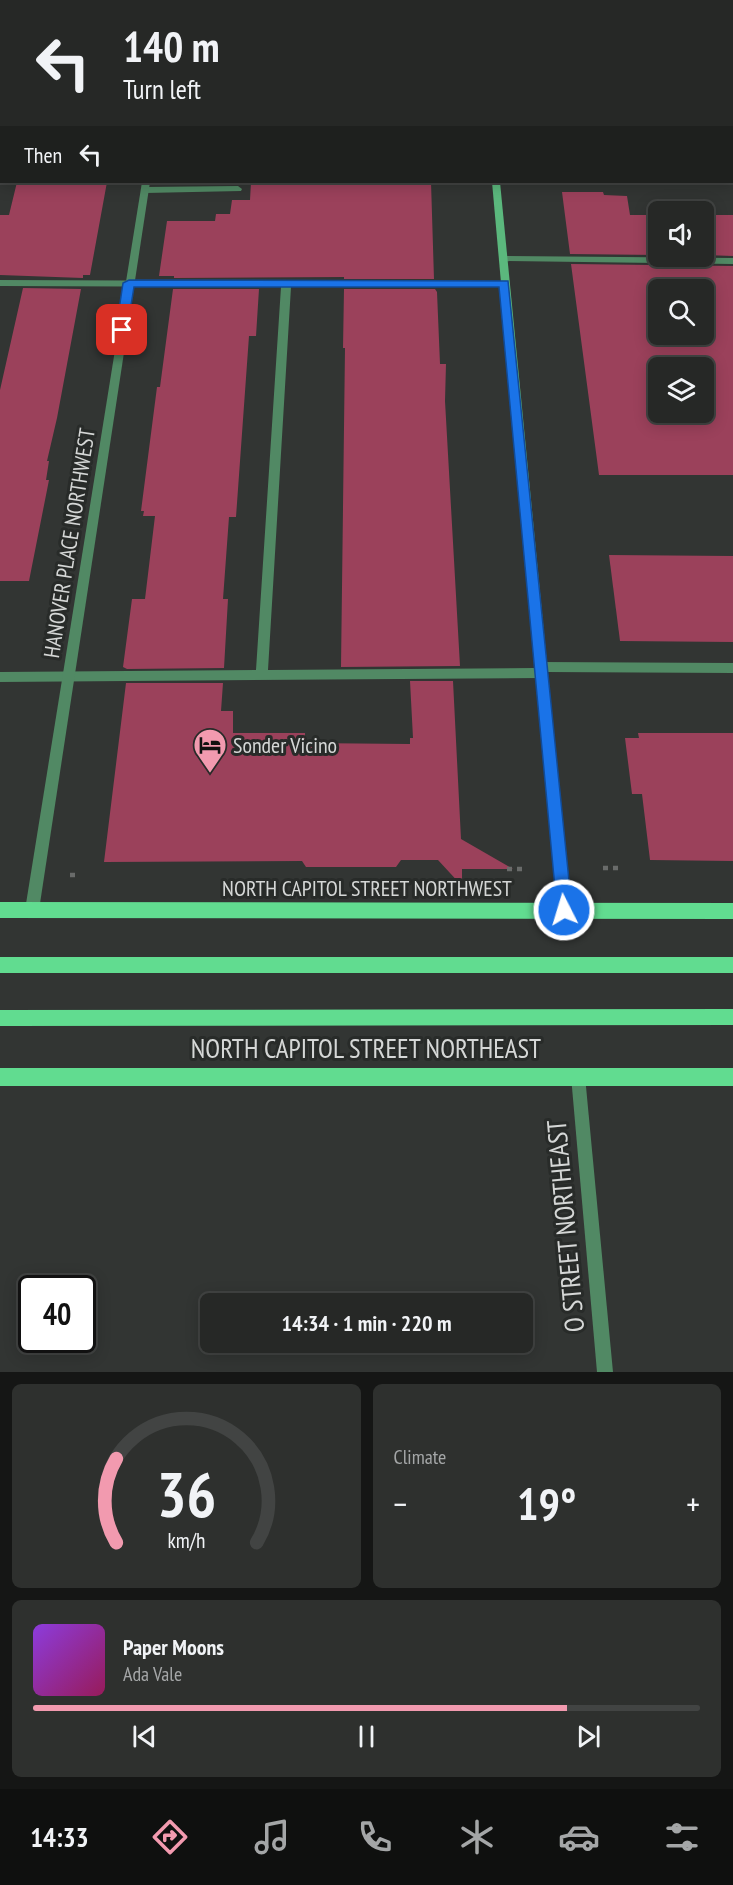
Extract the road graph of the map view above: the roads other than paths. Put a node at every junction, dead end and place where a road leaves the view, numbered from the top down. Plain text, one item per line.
1 (496, 183) edge
2 (145, 186) edge
3 (238, 189) dead end
4 (502, 259) junction
5 (733, 261) edge
6 (0, 283) edge
7 (129, 283) junction
8 (286, 284) junction
9 (504, 284) junction
10 (733, 668) edge
11 (541, 670) junction
12 (68, 675) junction
13 (262, 675) junction
14 (0, 677) edge
15 (0, 910) edge
16 (32, 910) junction
17 (564, 910) junction
18 (733, 911) edge
19 (0, 965) edge
20 (733, 965) edge
21 (733, 1017) edge
22 (0, 1018) edge
23 (578, 1076) junction
24 (0, 1077) edge
25 (733, 1077) edge
26 (605, 1372) edge

1 - 4 street
2 - 3 street
2 - 7 street, HANOVER PLACE NORTHWEST
4 - 5 street
4 - 9 street
6 - 7 street
7 - 8 street
7 - 12 street, HANOVER PLACE NORTHWEST
8 - 9 street
8 - 13 street
9 - 11 street
10 - 11 street
11 - 13 street
11 - 17 street
12 - 13 street
12 - 14 street
12 - 16 street, HANOVER PLACE NORTHWEST
15 - 16 main road, NORTH CAPITOL STREET NORTHWEST
16 - 17 main road, NORTH CAPITOL STREET NORTHWEST
17 - 18 main road, NORTH CAPITOL STREET NORTHWEST
19 - 20 main road
21 - 22 main road, NORTH CAPITOL STREET NORTHEAST
23 - 24 main road, NORTH CAPITOL STREET NORTHEAST
23 - 25 main road, NORTH CAPITOL STREET NORTHEAST
23 - 26 street, O STREET NORTHEAST

